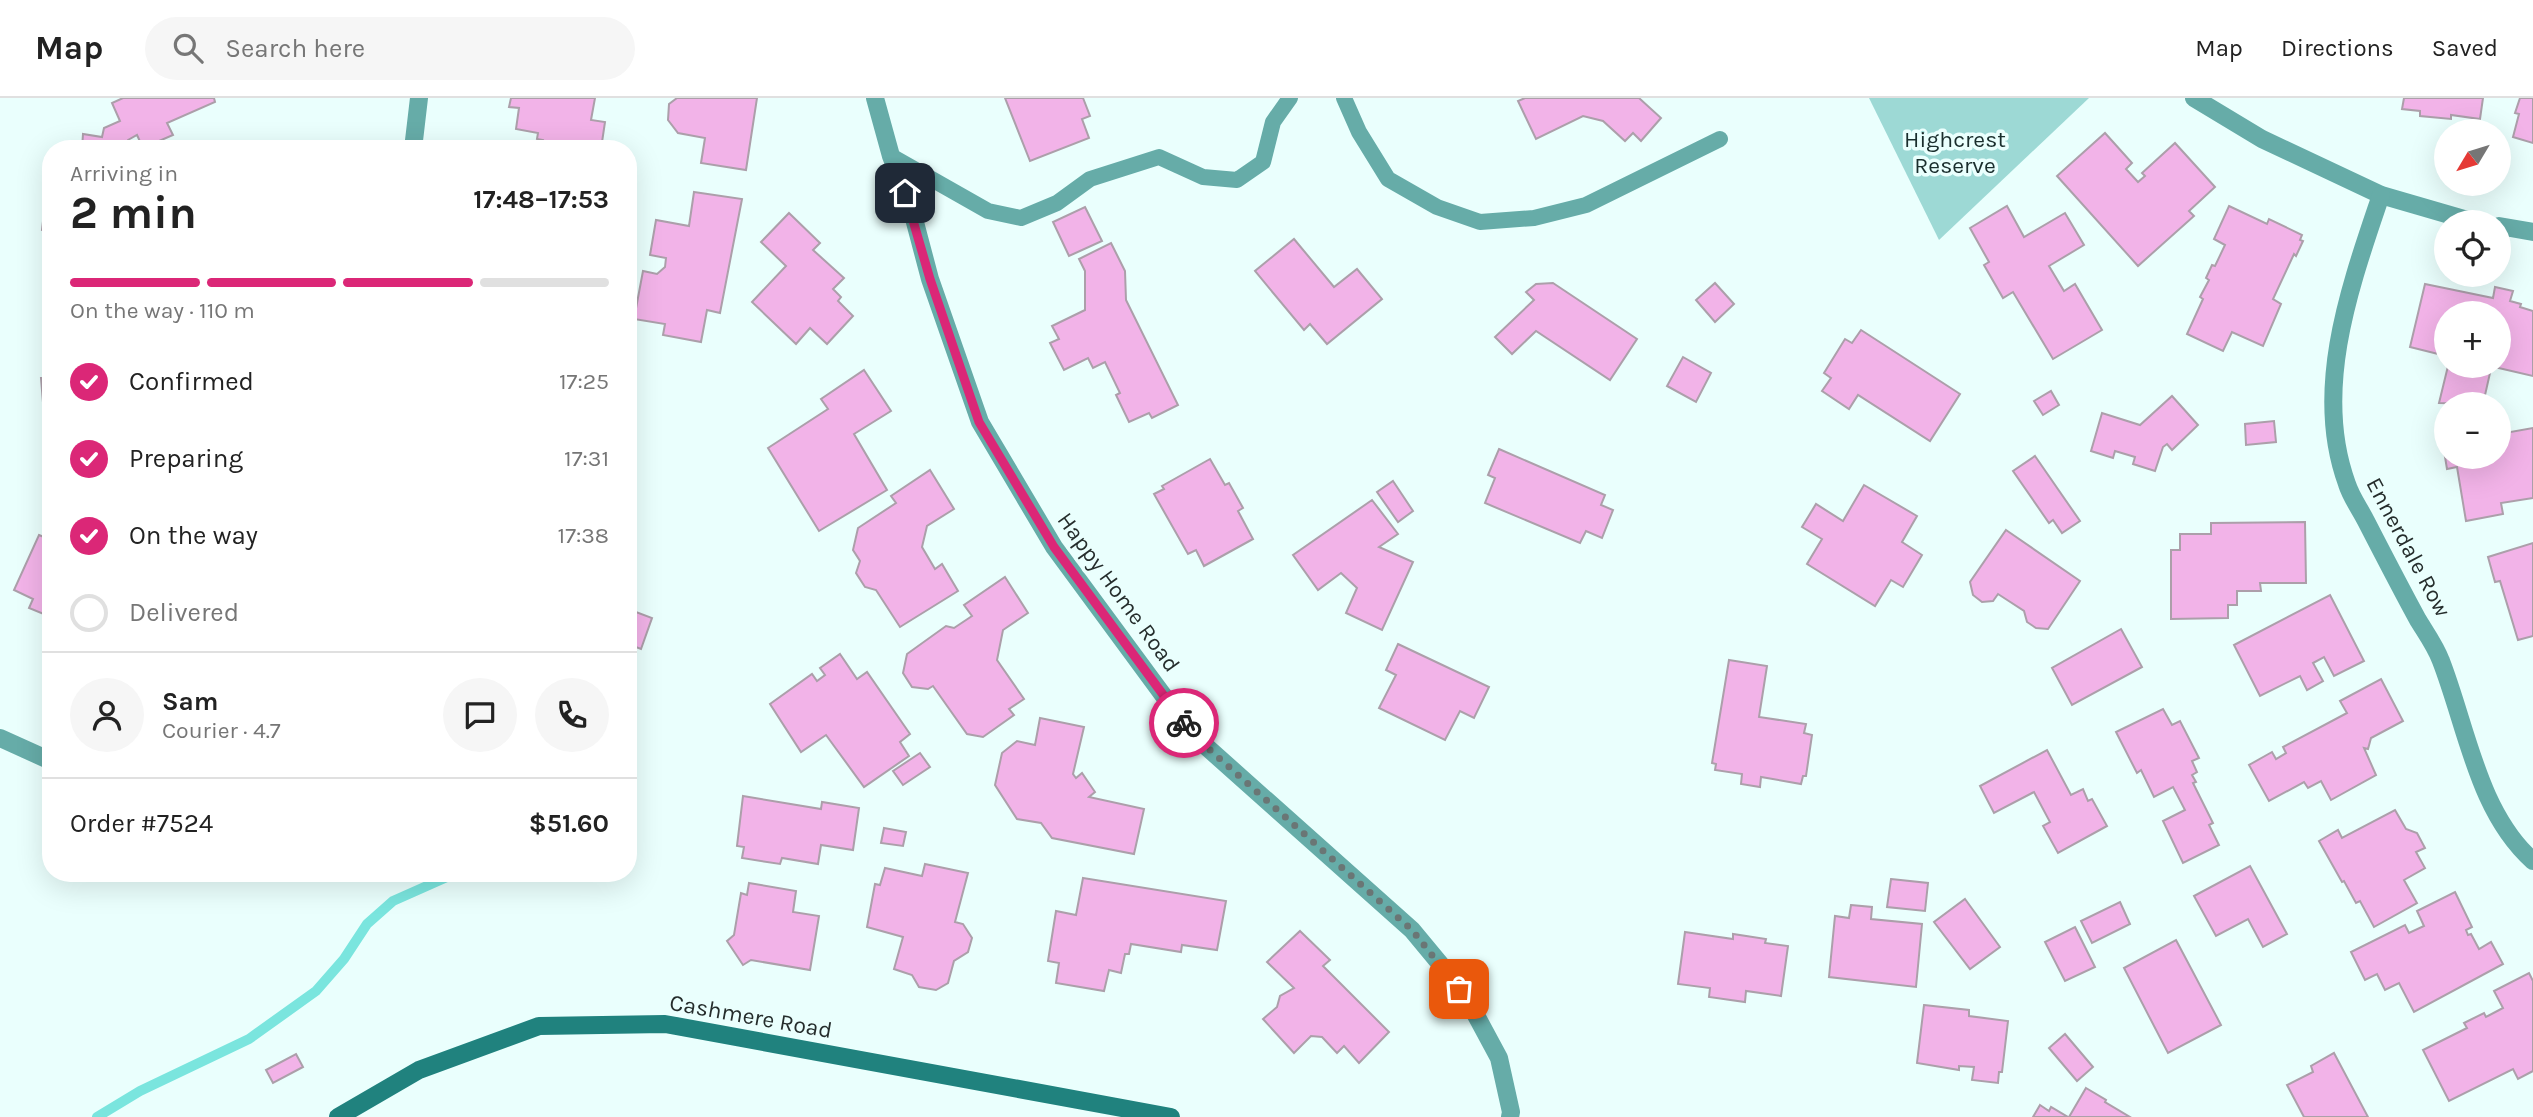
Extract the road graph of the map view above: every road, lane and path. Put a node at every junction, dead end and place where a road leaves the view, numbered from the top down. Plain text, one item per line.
1 (419, 98) edge
2 (876, 98) edge
3 (1290, 98) edge
4 (1344, 98) edge
5 (2194, 98) edge
6 (1720, 139) dead end
7 (414, 140) edge
8 (891, 156) junction
9 (2381, 195) junction
10 (2434, 210) edge
11 (2511, 228) edge
12 (2533, 232) edge
13 (0, 738) edge
14 (42, 757) edge
15 (2533, 862) edge
16 (338, 1117) edge
17 (1171, 1117) edge
18 (1510, 1117) edge

1 - 7 street
2 - 8 street, Happy Home Road
3 - 8 lane
4 - 6 lane
5 - 9 street
8 - 18 street, Happy Home Road
9 - 10 street
9 - 15 street, Ennerdale Row
11 - 12 street
13 - 14 street
16 - 17 street, Cashmere Road

